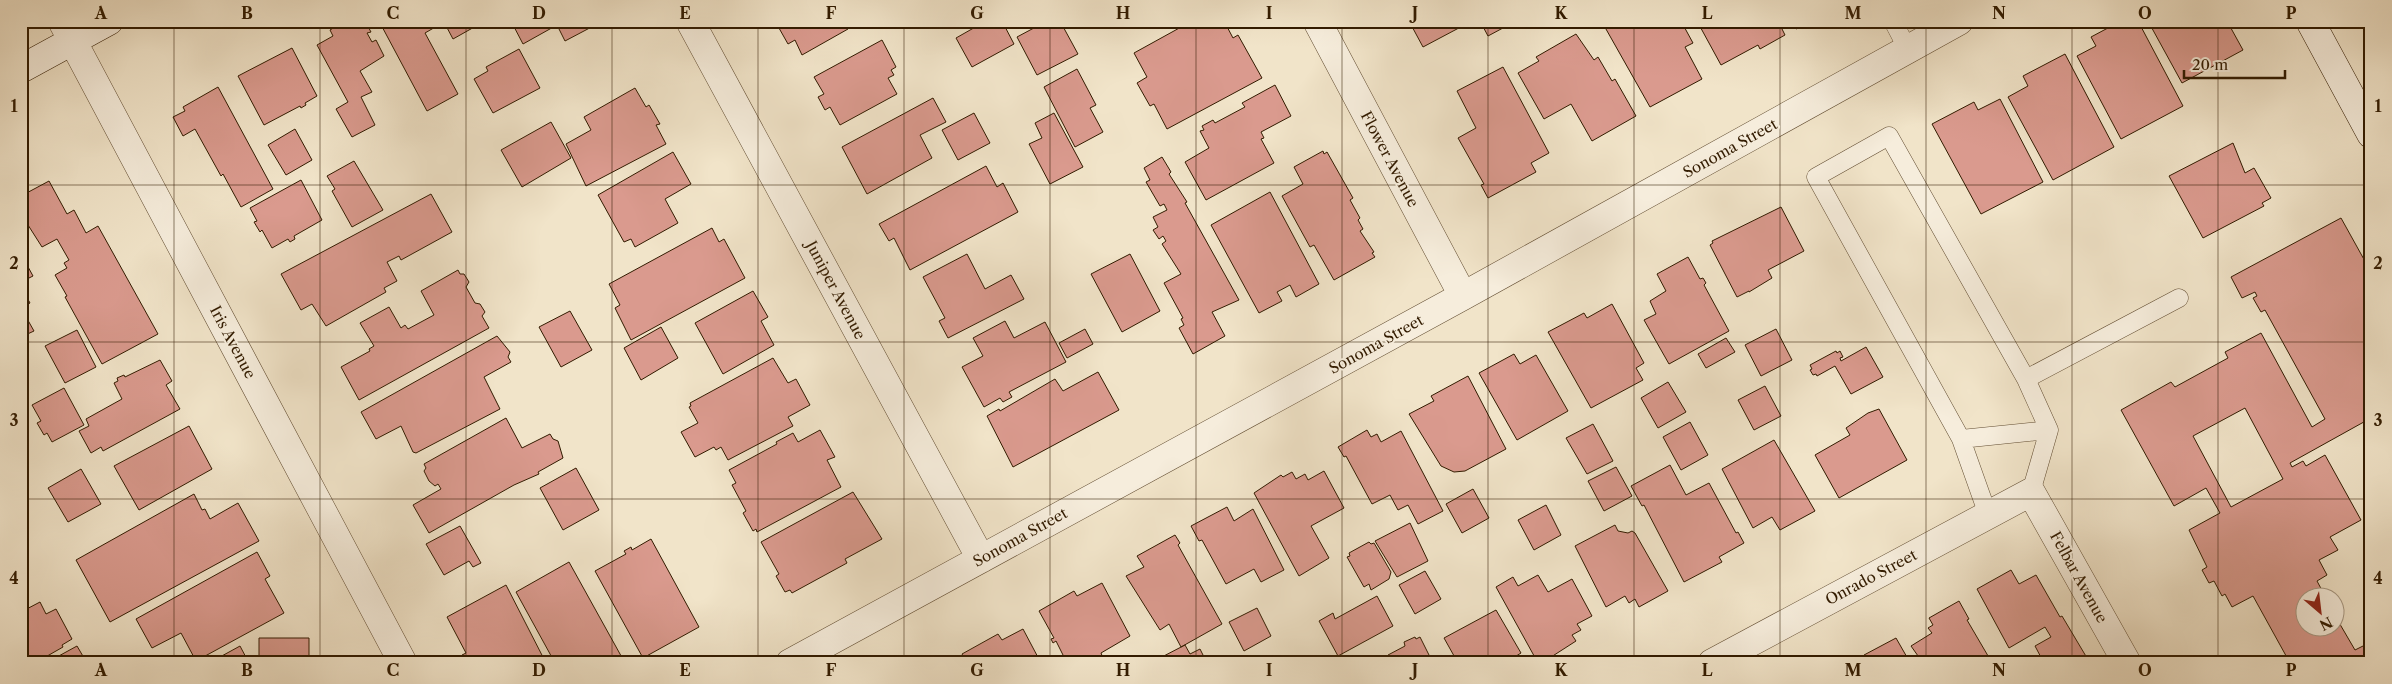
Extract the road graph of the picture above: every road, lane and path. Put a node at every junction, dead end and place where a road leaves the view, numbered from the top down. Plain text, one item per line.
1 (109, 21) edge
2 (690, 21) edge
3 (1317, 21) edge
4 (1893, 21) edge
5 (1960, 21) edge
6 (2310, 21) edge
7 (68, 31) edge
8 (1908, 50) junction
9 (21, 70) edge
10 (2371, 134) edge
11 (1463, 296) junction
12 (2179, 298) dead end
13 (2026, 379) junction
14 (2049, 430) junction
15 (1961, 439) junction
16 (2031, 492) junction
17 (1988, 515) junction
18 (981, 559) junction
19 (403, 663) edge
20 (790, 663) edge
21 (1712, 663) edge
22 (2126, 663) edge

1 - 7 street
2 - 18 street, Juniper Avenue
3 - 11 street, Flower Avenue
4 - 8 lane
5 - 8 street, Sonoma Street
6 - 10 street
7 - 9 street
7 - 19 street, Iris Avenue
8 - 11 street, Sonoma Street
11 - 18 street, Sonoma Street
12 - 13 lane
13 - 14 lane
13 - 15 lane
14 - 15 lane
14 - 16 lane
15 - 17 lane
16 - 17 street, Onrado Street
16 - 22 street, Felbar Avenue
17 - 21 street, Onrado Street
18 - 20 street, Sonoma Street

